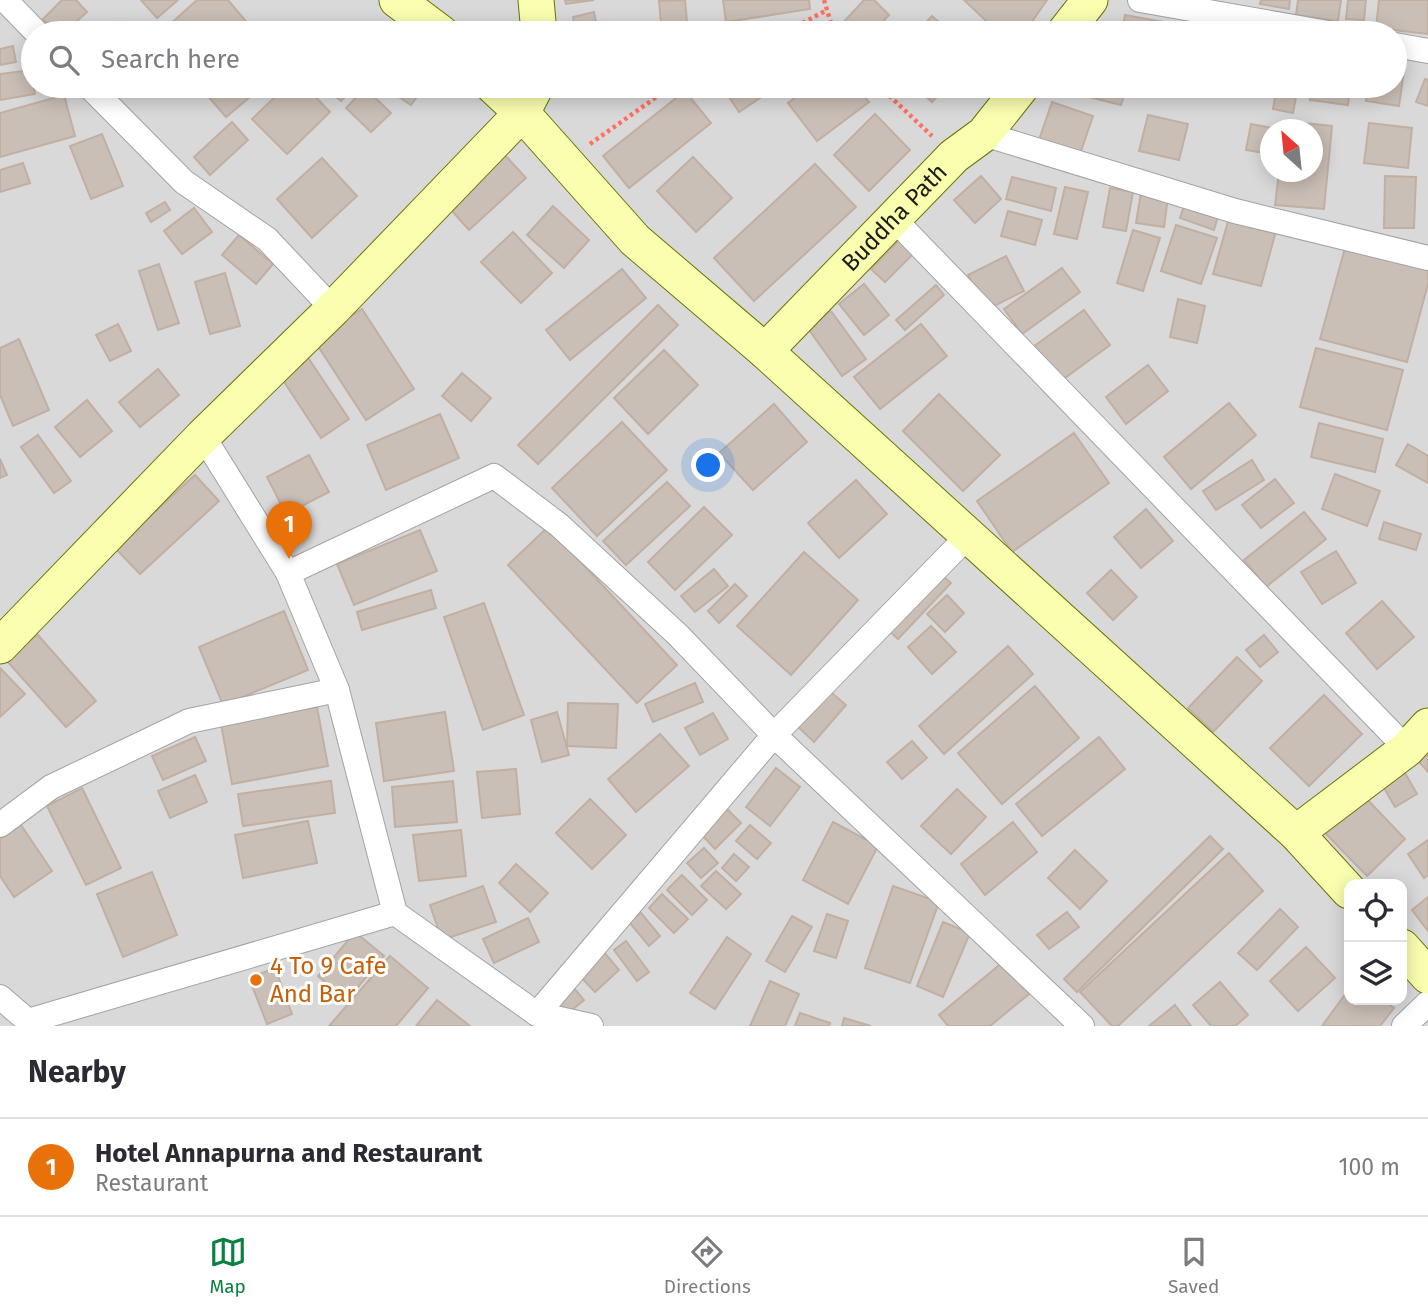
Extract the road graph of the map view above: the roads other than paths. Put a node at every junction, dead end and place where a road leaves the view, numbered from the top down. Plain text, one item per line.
1 (5, 0) edge
2 (397, 0) edge
3 (536, 0) edge
4 (1090, 0) edge
5 (1140, 0) edge
6 (25, 21) edge
7 (424, 21) edge
8 (538, 21) edge
9 (1073, 21) edge
10 (1260, 21) edge
11 (1407, 47) edge
12 (1428, 51) edge
13 (101, 98) edge
14 (1012, 98) edge
15 (529, 99) edge
16 (984, 134) junction
17 (892, 218) junction
18 (1428, 258) edge
19 (333, 309) junction
20 (765, 351) junction
21 (203, 436) junction
22 (968, 537) junction
23 (288, 573) junction
24 (0, 646) edge
25 (337, 690) junction
26 (774, 735) junction
27 (1417, 738) edge
28 (0, 825) edge
29 (1296, 833) junction
30 (1344, 886) edge
31 (395, 913) junction
32 (1407, 953) edge
33 (1428, 976) edge
34 (0, 997) edge
35 (1428, 1003) edge
36 (537, 1014) junction
37 (591, 1026) edge
38 (1082, 1026) edge
39 (1404, 1026) edge

1 - 6 street
2 - 7 main road
3 - 8 main road
4 - 9 main road
5 - 10 street
11 - 12 street
13 - 19 street
14 - 16 main road, Buddha Path
15 - 19 main road
15 - 20 main road
16 - 17 main road, Buddha Path
16 - 18 street
17 - 20 main road, Buddha Path
17 - 27 street
19 - 21 main road
20 - 22 main road
21 - 23 street
21 - 24 main road
22 - 26 street
22 - 29 main road
23 - 25 street
23 - 26 street
25 - 28 street
25 - 31 street
26 - 36 street
26 - 38 street
27 - 29 main road
29 - 30 main road
31 - 34 street
31 - 36 street
32 - 33 main road
35 - 39 street
36 - 37 street

